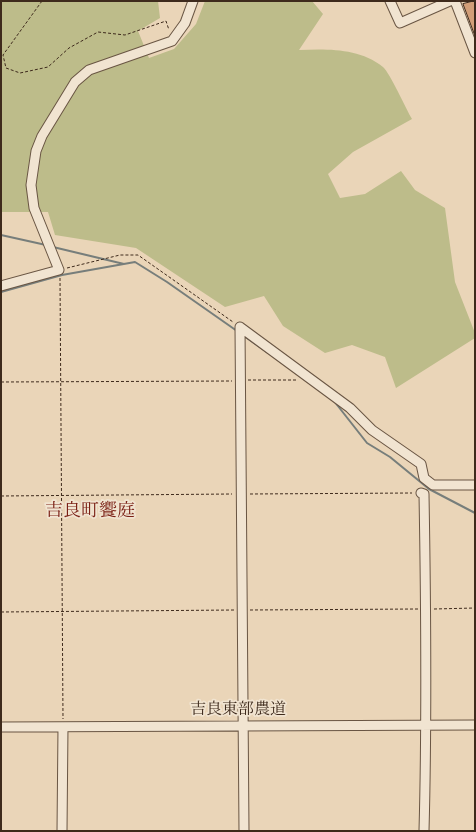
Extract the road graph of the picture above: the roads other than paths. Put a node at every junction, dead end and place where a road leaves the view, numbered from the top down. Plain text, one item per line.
1 (193, 1) edge
2 (390, 1) edge
3 (450, 1) edge
4 (455, 1) edge
5 (475, 53) edge
6 (1, 286) edge
7 (475, 485) edge
8 (422, 493) road end
9 (426, 725) junction
10 (475, 725) edge
11 (244, 726) junction
12 (1, 727) edge
13 (63, 727) junction
14 (62, 831) edge
15 (244, 831) edge
16 (424, 831) edge

1 - 6 street
2 - 3 street
4 - 5 street
7 - 11 street
8 - 9 street
9 - 10 street, 吉良東部農道
9 - 11 street, 吉良東部農道
9 - 16 street
11 - 13 street, 吉良東部農道
11 - 15 street
12 - 13 street, 吉良東部農道
13 - 14 street

